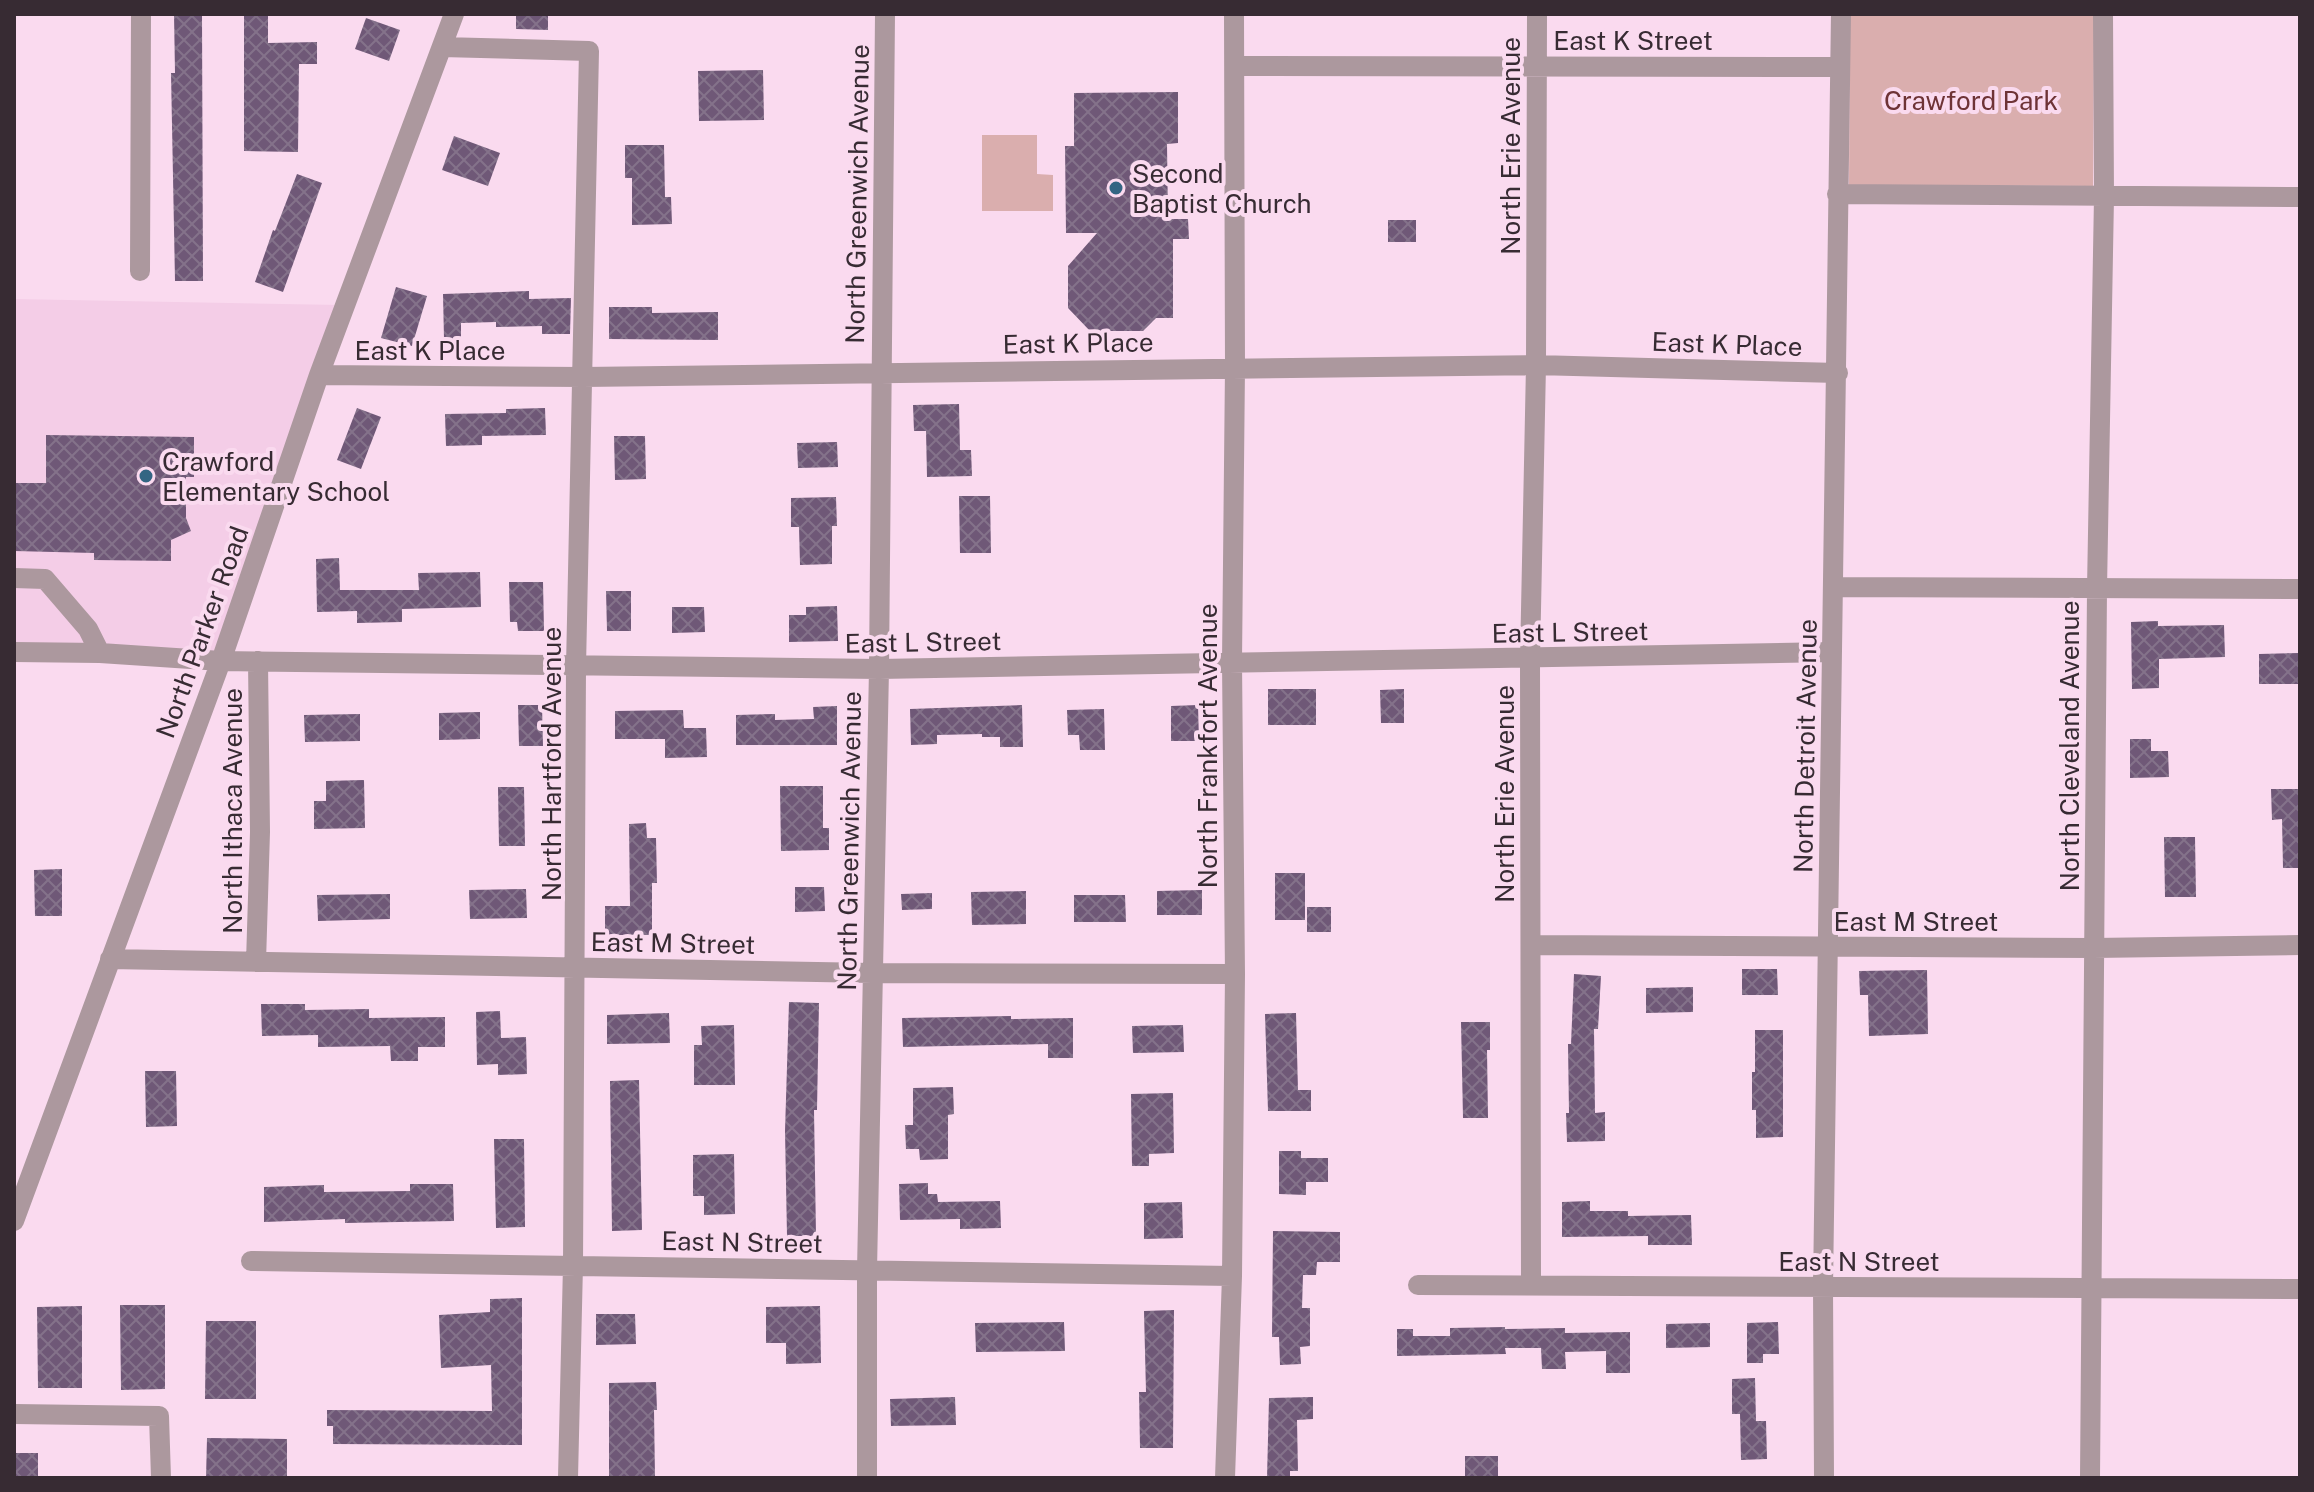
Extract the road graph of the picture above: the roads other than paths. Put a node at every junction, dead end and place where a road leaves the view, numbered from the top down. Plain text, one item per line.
1 (141, 14) edge
2 (454, 14) edge
3 (885, 14) edge
4 (1234, 14) edge
5 (1537, 14) edge
6 (1841, 14) edge
7 (2103, 14) edge
8 (442, 47) junction
9 (1535, 65) junction
10 (1235, 66) junction
11 (1840, 67) junction
12 (1837, 194) junction
13 (2104, 197) junction
14 (2300, 197) edge
15 (140, 271) dead end
16 (1536, 365) junction
17 (1235, 367) junction
18 (880, 372) junction
19 (1838, 373) junction
20 (319, 375) junction
21 (583, 377) junction
22 (14, 578) edge
23 (1833, 587) junction
24 (2097, 589) junction
25 (2300, 589) edge
26 (14, 652) edge
27 (1832, 652) junction
28 (100, 653) junction
29 (1530, 659) junction
30 (221, 661) junction
31 (258, 661) junction
32 (1232, 662) junction
33 (576, 667) junction
34 (879, 669) junction
35 (1531, 945) junction
36 (2300, 945) edge
37 (1828, 947) junction
38 (2094, 948) junction
39 (110, 959) junction
40 (256, 962) junction
41 (576, 967) junction
42 (872, 973) junction
43 (1235, 974) junction
44 (14, 1221) edge
45 (251, 1261) dead end
46 (573, 1265) junction
47 (867, 1271) junction
48 (1232, 1276) junction
49 (1418, 1285) dead end
50 (1531, 1285) junction
51 (1823, 1287) junction
52 (2091, 1288) junction
53 (2300, 1289) edge
54 (14, 1414) edge
55 (161, 1478) edge
56 (568, 1478) edge
57 (867, 1478) edge
58 (1225, 1478) edge
59 (1824, 1478) edge
60 (2090, 1478) edge

1 - 15 street
2 - 8 street, North Parker Road
3 - 18 street, North Greenwich Avenue
4 - 10 street, North Frankfort Avenue
5 - 9 street, North Erie Avenue
6 - 11 street, North Detroit Avenue
7 - 13 street, North Cleveland Avenue
8 - 20 street, North Parker Road
8 - 21 street, North Hartford Avenue
9 - 10 street, East K Street
9 - 11 street, East K Street
9 - 16 street, North Erie Avenue
10 - 17 street, North Frankfort Avenue
11 - 12 street, North Detroit Avenue
12 - 13 street
12 - 19 street, North Detroit Avenue
13 - 14 street
13 - 24 street, North Cleveland Avenue
16 - 17 street, East K Place
16 - 19 street, East K Place
16 - 29 street, North Erie Avenue
17 - 18 street, East K Place
17 - 32 street, North Frankfort Avenue
18 - 21 street, East K Place
18 - 34 street, North Greenwich Avenue
19 - 23 street, North Detroit Avenue
20 - 21 street, East K Place
20 - 30 street, North Parker Road
21 - 33 street, North Hartford Avenue
22 - 28 street
23 - 24 street
23 - 27 street, North Detroit Avenue
24 - 25 street
24 - 38 street, North Cleveland Avenue
26 - 28 street, East L Street
27 - 29 street, East L Street
27 - 37 street, North Detroit Avenue
28 - 30 street, East L Street
29 - 32 street, East L Street
29 - 35 street, North Erie Avenue
30 - 31 street, East L Street
30 - 39 street, North Parker Road
31 - 33 street, East L Street
31 - 40 street, North Ithaca Avenue
32 - 34 street, East L Street
32 - 43 street, North Frankfort Avenue
33 - 34 street, East L Street
33 - 41 street, North Hartford Avenue
34 - 42 street, North Greenwich Avenue
35 - 37 street, East M Street
35 - 50 street, North Erie Avenue
36 - 38 street, East M Street
37 - 38 street, East M Street
37 - 51 street, North Detroit Avenue
38 - 52 street, North Cleveland Avenue
39 - 40 street, East M Street
39 - 44 street, North Parker Road
40 - 41 street, East M Street
41 - 42 street, East M Street
41 - 46 street, North Hartford Avenue
42 - 43 street, East M Street
42 - 47 street, North Greenwich Avenue
43 - 48 street, North Frankfort Avenue
45 - 46 street, East N Street
46 - 47 street, East N Street
46 - 56 street, North Hartford Avenue
47 - 48 street, East N Street
47 - 57 street, North Greenwich Avenue
48 - 58 street, North Frankfort Avenue
49 - 50 street, East N Street
50 - 51 street, East N Street
51 - 52 street, East N Street
51 - 59 street, North Detroit Avenue
52 - 53 street, East N Street
52 - 60 street, North Cleveland Avenue
54 - 55 street

